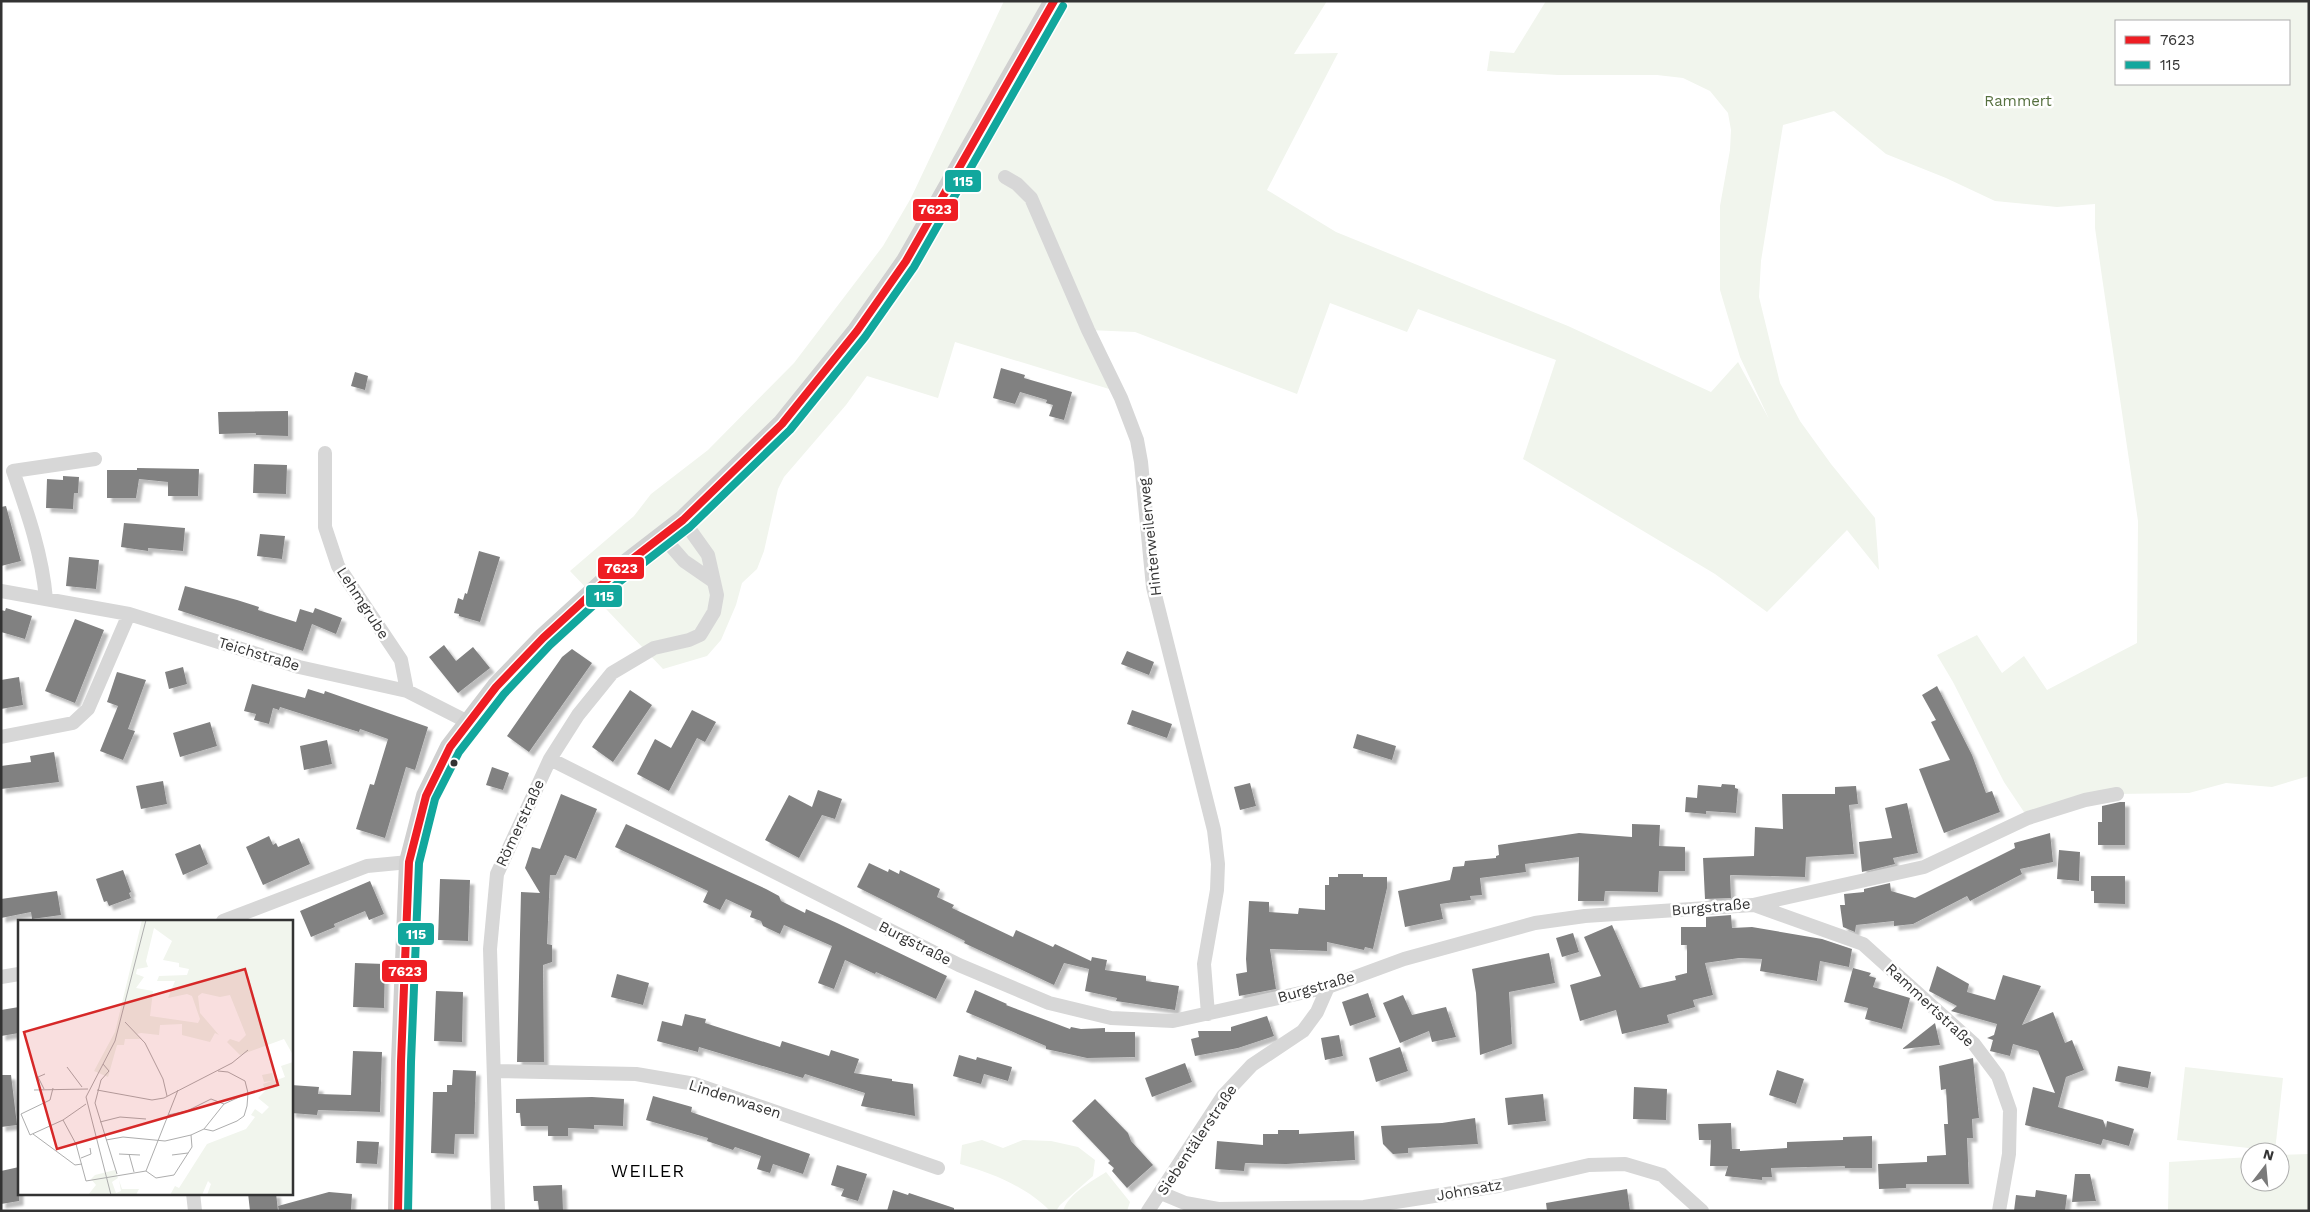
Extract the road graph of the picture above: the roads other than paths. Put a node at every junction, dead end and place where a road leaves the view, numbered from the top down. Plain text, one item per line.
1 (1054, 1) edge
2 (1005, 177) dead end
3 (325, 453) dead end
4 (95, 459) dead end
5 (682, 520) junction
6 (663, 537) junction
7 (713, 581) junction
8 (1, 590) edge
9 (46, 599) junction
10 (129, 614) junction
11 (408, 691) junction
12 (468, 722) junction
13 (1, 737) edge
14 (550, 759) junction
15 (2117, 794) dead end
16 (409, 862) junction
17 (1753, 905) junction
18 (225, 920) edge
19 (18, 974) edge
20 (1, 977) edge
21 (1328, 986) junction
22 (1208, 1014) junction
23 (495, 1072) junction
24 (938, 1168) dead end
25 (1161, 1192) junction
26 (193, 1194) edge
27 (195, 1211) edge
28 (398, 1211) edge
29 (498, 1211) edge
30 (1148, 1211) edge
31 (1702, 1211) edge
32 (1998, 1211) edge

1 - 5 main road
2 - 22 street, Hinterweilerweg
3 - 11 street, Lehmgrube
4 - 9 street
5 - 6 main road
5 - 7 street, Römerstraße
6 - 7 street
6 - 12 main road
7 - 14 street, Römerstraße
8 - 9 street, Teichstraße
9 - 10 street, Teichstraße
10 - 11 street, Teichstraße
10 - 13 street
11 - 12 street, Teichstraße
12 - 16 main road
14 - 22 street, Burgstraße
14 - 23 street, Römerstraße
15 - 17 street, Burgstraße
16 - 18 street
16 - 28 main road
17 - 21 street, Burgstraße
17 - 32 street, Rammertstraße
19 - 20 street
21 - 22 street, Burgstraße
21 - 25 street, Siebentälerstraße
23 - 24 street, Lindenwasen
23 - 29 street, Römerstraße
25 - 30 street, Siebentälerstraße
25 - 31 street, Johnsatz
26 - 27 street

